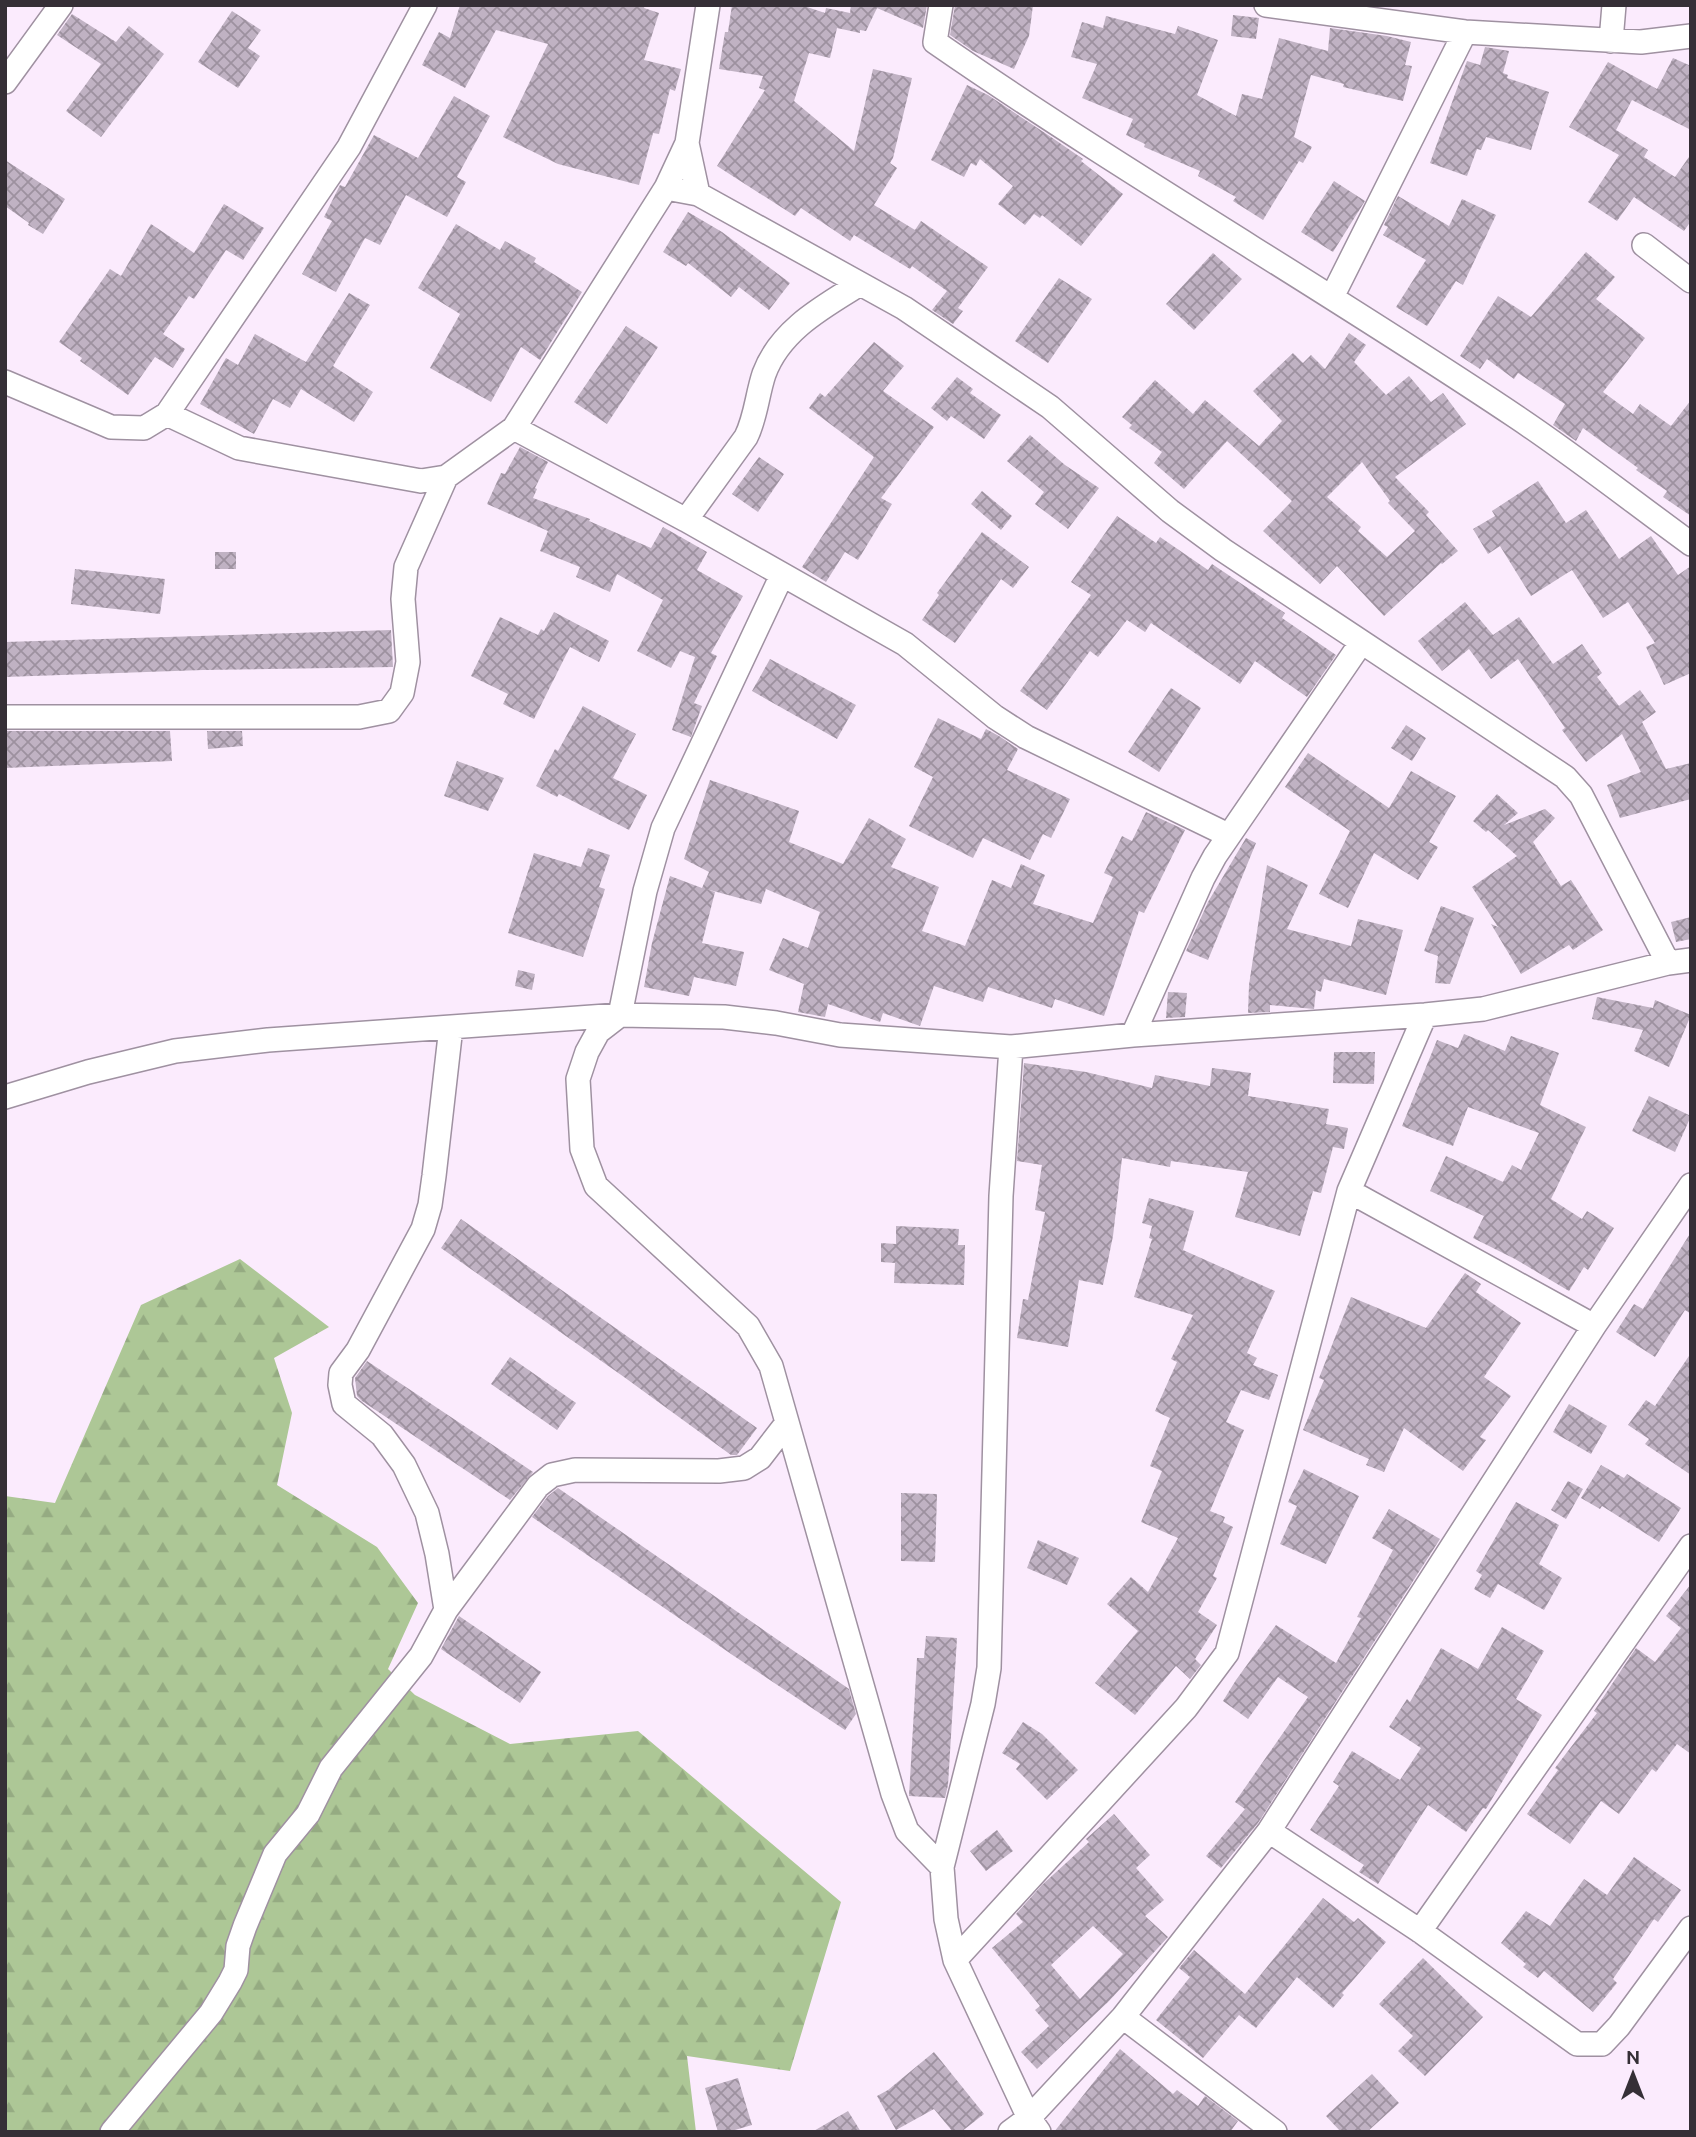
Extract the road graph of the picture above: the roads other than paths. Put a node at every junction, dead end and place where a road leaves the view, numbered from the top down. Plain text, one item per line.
1 (61, 5) edge
2 (425, 5) edge
3 (708, 5) edge
4 (941, 5) edge
5 (1266, 5) edge
6 (1614, 5) edge
7 (1352, 11) edge
8 (1465, 33) junction
9 (1691, 36) edge
10 (1611, 41) junction
11 (5, 82) edge
12 (687, 143) junction
13 (666, 188) junction
14 (698, 194) junction
15 (1644, 245) dead end
16 (1691, 281) edge
17 (860, 284) junction
18 (1332, 297) junction
19 (5, 382) edge
20 (167, 414) junction
21 (514, 428) junction
22 (446, 477) junction
23 (686, 520) junction
24 (1691, 544) edge
25 (782, 575) junction
26 (1361, 643) junction
27 (5, 717) edge
28 (1228, 835) junction
29 (1679, 961) edge
30 (620, 1014) junction
31 (1425, 1015) junction
32 (451, 1027) junction
33 (1133, 1035) junction
34 (1011, 1047) junction
35 (5, 1097) edge
36 (1691, 1185) edge
37 (1349, 1191) junction
38 (1594, 1326) junction
39 (787, 1423) junction
40 (1691, 1546) edge
41 (446, 1610) junction
42 (1269, 1831) junction
43 (942, 1867) junction
44 (1691, 1928) edge
45 (1420, 1931) junction
46 (955, 1960) junction
47 (1123, 2017) junction
48 (1034, 2125) edge
49 (112, 2132) edge
50 (1010, 2132) edge
51 (1275, 2132) edge

1 - 11 street
2 - 20 street
3 - 12 street
4 - 18 street
5 - 7 street
6 - 10 street
7 - 8 street
8 - 10 street
8 - 18 street
9 - 10 street
12 - 13 street
12 - 14 street
13 - 14 street
13 - 21 street
14 - 17 street
15 - 16 street
17 - 23 street
17 - 26 street
18 - 24 street
19 - 20 street
20 - 22 street
21 - 22 street
21 - 23 street
22 - 27 street
23 - 25 street
25 - 28 street
25 - 30 street
26 - 28 street
26 - 29 street
28 - 33 street
29 - 31 street
30 - 32 street
30 - 34 street
30 - 39 street
31 - 33 street
31 - 37 street
32 - 35 street
32 - 41 street
33 - 34 street
34 - 43 street
36 - 38 street
37 - 38 street
37 - 46 street
38 - 42 street
39 - 41 street
39 - 43 street
40 - 45 street
41 - 49 street
42 - 45 street
42 - 47 street
43 - 46 street
44 - 45 street
46 - 48 street
47 - 48 street
47 - 51 street
48 - 50 street

